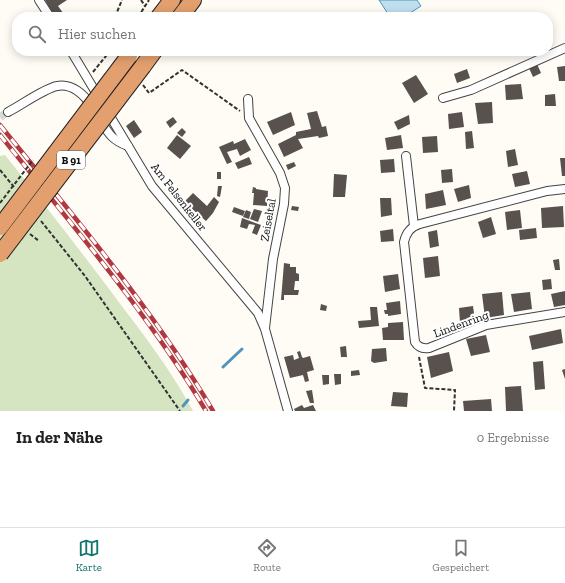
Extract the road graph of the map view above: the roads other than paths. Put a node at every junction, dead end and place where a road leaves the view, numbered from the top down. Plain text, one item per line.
1 (39, 0) edge
2 (172, 0) edge
3 (193, 0) edge
4 (47, 12) edge
5 (163, 12) edge
6 (184, 12) edge
7 (565, 48) edge
8 (553, 53) edge
9 (74, 56) edge
10 (129, 56) edge
11 (150, 56) edge
12 (547, 56) edge
13 (443, 98) dead end
14 (248, 99) dead end
15 (8, 112) tunnel mouth
16 (128, 146) junction
17 (406, 156) dead end
18 (565, 189) edge
19 (0, 226) edge
20 (414, 226) junction
21 (0, 254) edge
22 (565, 312) edge
23 (265, 329) junction
24 (288, 411) edge

1 - 4 street
2 - 5 highway
3 - 6 highway
7 - 8 street
9 - 16 street, Am Felsenkeller
10 - 19 highway, B 91, bridge
11 - 21 highway, B 91, bridge
12 - 13 street
14 - 23 street, Zeiseltal
15 - 16 street
16 - 23 street, Am Felsenkeller
17 - 20 street
18 - 20 street
20 - 22 street, Lindenring
23 - 24 street

